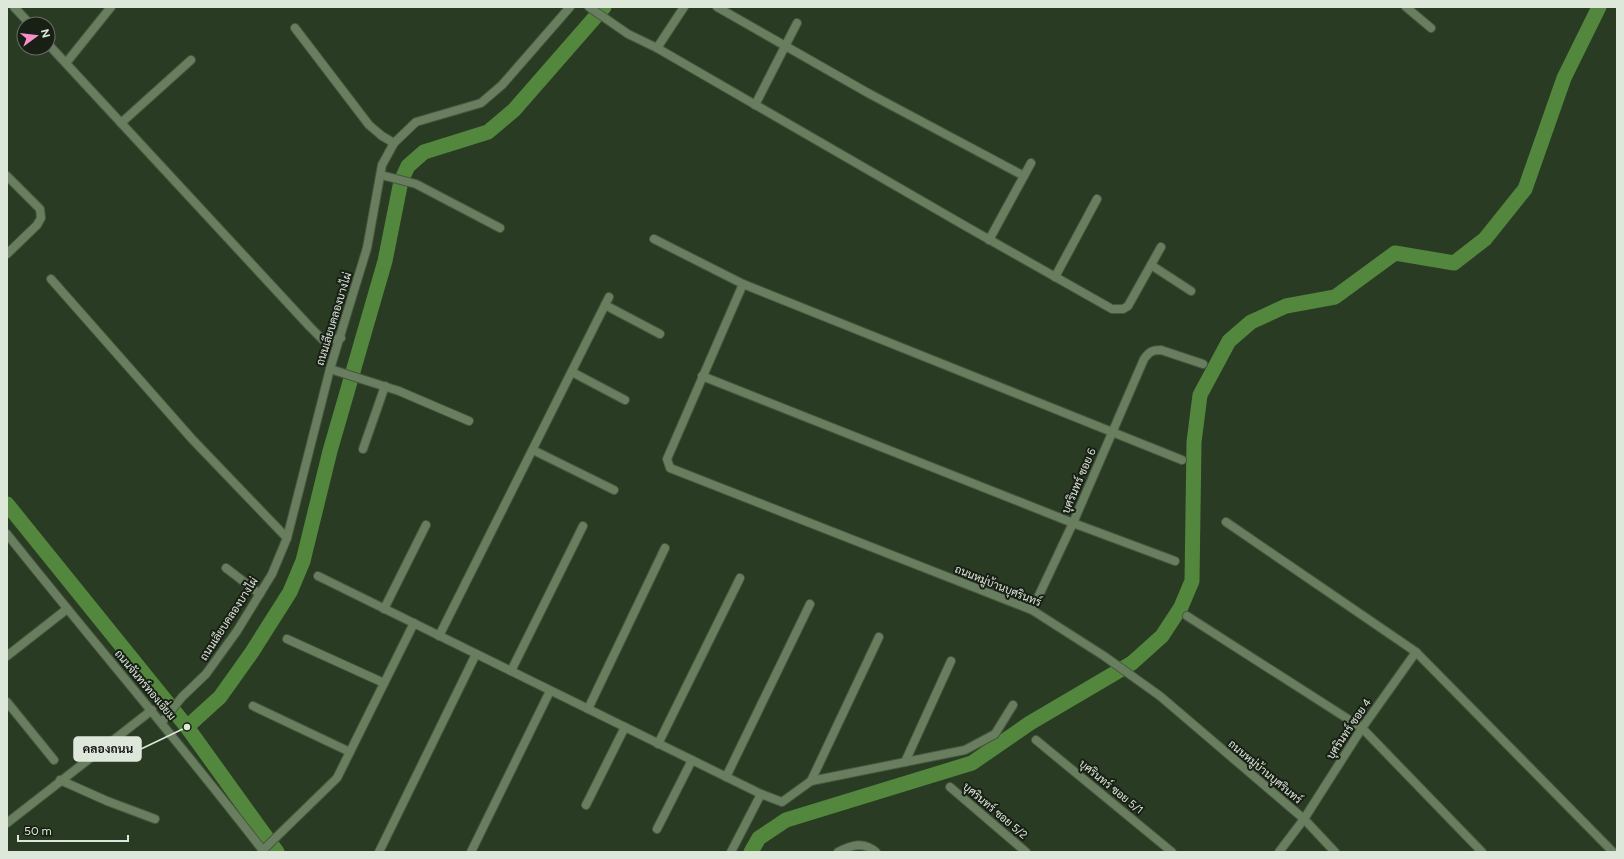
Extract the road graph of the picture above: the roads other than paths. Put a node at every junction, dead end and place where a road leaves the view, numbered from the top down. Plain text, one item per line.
1 (14, 7) edge
2 (111, 7) edge
3 (570, 7) edge
4 (589, 7) edge
5 (684, 7) edge
6 (717, 7) edge
7 (1406, 7) edge
8 (22, 16) edge
9 (797, 23) dead end
10 (295, 28) dead end
11 (1431, 28) dead end
12 (785, 46) junction
13 (657, 48) junction
14 (56, 52) edge
15 (191, 60) dead end
16 (66, 63) junction
17 (755, 105) junction
18 (121, 123) junction
19 (394, 143) junction
20 (1031, 163) dead end
21 (380, 175) junction
22 (7, 176) edge
23 (1024, 176) junction
24 (1097, 199) dead end
25 (500, 228) dead end
26 (654, 239) dead end
27 (989, 240) junction
28 (1161, 247) dead end
29 (7, 254) edge
30 (1150, 265) junction
31 (1054, 277) junction
32 (51, 279) dead end
33 (743, 284) junction
34 (1191, 291) dead end
35 (609, 297) dead end
36 (605, 305) junction
37 (660, 334) dead end
38 (341, 338) junction
39 (1203, 364) dead end
40 (330, 369) junction
41 (572, 372) junction
42 (702, 376) junction
43 (385, 386) junction
44 (625, 400) dead end
45 (469, 421) dead end
46 (1111, 433) junction
47 (363, 449) dead end
48 (533, 450) junction
49 (1182, 460) dead end
50 (614, 490) dead end
51 (1226, 522) dead end
52 (1073, 523) junction
53 (426, 525) dead end
54 (583, 526) dead end
55 (7, 534) edge
56 (287, 538) junction
57 (665, 548) dead end
58 (1175, 561) dead end
59 (226, 568) dead end
60 (318, 576) dead end
61 (740, 578) dead end
62 (260, 594) junction
63 (810, 604) dead end
64 (67, 609) junction
65 (384, 609) junction
66 (1032, 610) junction
67 (1187, 616) dead end
68 (414, 623) junction
69 (439, 636) junction
70 (879, 637) dead end
71 (287, 639) dead end
72 (1416, 652) junction
73 (476, 654) junction
74 (7, 656) edge
75 (951, 661) dead end
76 (511, 671) junction
77 (384, 683) junction
78 (550, 691) junction
79 (7, 702) edge
80 (1012, 705) dead end
81 (253, 706) dead end
82 (588, 709) junction
83 (152, 710) junction
84 (162, 722) junction
85 (625, 727) junction
86 (1362, 728) junction
87 (1036, 740) dead end
88 (658, 744) junction
89 (350, 752) junction
90 (54, 760) dead end
91 (692, 760) junction
92 (905, 762) junction
93 (726, 777) junction
94 (60, 780) junction
95 (811, 781) junction
96 (950, 787) dead end
97 (761, 794) junction
98 (586, 805) dead end
99 (155, 819) dead end
100 (1304, 820) junction
101 (7, 823) edge
102 (657, 829) dead end
103 (264, 851) edge
104 (379, 852) edge
105 (471, 852) edge
106 (731, 852) edge
107 (838, 852) edge
108 (876, 852) edge
109 (1026, 852) edge
110 (1172, 852) edge
111 (1279, 852) edge
112 (1335, 852) edge
113 (1482, 852) edge
114 (1613, 852) edge

1 - 8 street
2 - 16 street
3 - 19 street, ถนนเลียบคลองบางไผ่
4 - 13 street
5 - 13 street
6 - 12 street
7 - 11 street
9 - 12 street
10 - 19 street
12 - 17 street
12 - 23 street
13 - 17 street
14 - 16 street
15 - 18 street
16 - 18 street
17 - 27 street
18 - 38 street
19 - 21 street, ถนนเลียบคลองบางไผ่
20 - 23 street
21 - 25 street
21 - 38 street, ถนนเลียบคลองบางไผ่
22 - 29 street
23 - 27 street
24 - 31 street
26 - 33 street
27 - 31 street
28 - 30 street
30 - 31 street
30 - 34 street
32 - 56 street
33 - 42 street
33 - 46 street
35 - 36 street
36 - 37 street
36 - 41 street
38 - 40 street, ถนนเลียบคลองบางไผ่
39 - 46 street, บุศรินทร์ ซอย 6
40 - 43 street
40 - 56 street, ถนนเลียบคลองบางไผ่
41 - 44 street
41 - 48 street
42 - 52 street
42 - 66 street, ถนนหมู่บ้านบุศรินทร์
43 - 45 street
43 - 47 street
46 - 49 street
46 - 52 street, บุศรินทร์ ซอย 6
48 - 50 street
48 - 69 street
51 - 72 street
52 - 58 street
52 - 66 street, บุศรินทร์ ซอย 6
53 - 65 street
54 - 76 street
55 - 64 street, ถนนจันทร์ทองเอี่ยม
56 - 62 street, ถนนเลียบคลองบางไผ่
57 - 82 street
59 - 62 street
60 - 65 street
61 - 88 street
62 - 84 street, ถนนเลียบคลองบางไผ่
63 - 93 street
64 - 74 street
64 - 83 street, ถนนจันทร์ทองเอี่ยม
65 - 68 street
66 - 100 street, ถนนหมู่บ้านบุศรินทร์
67 - 86 street
68 - 69 street
68 - 77 street
69 - 73 street
70 - 95 street
71 - 77 street
72 - 86 street, บุศรินทร์ ซอย 4
72 - 114 street
73 - 76 street
73 - 104 street
75 - 92 street
76 - 78 street
77 - 89 street
78 - 82 street
78 - 105 street
79 - 90 street
80 - 92 street
81 - 89 street
82 - 85 street
83 - 84 street, ถนนจันทร์ทองเอี่ยม
83 - 94 street
84 - 103 street, ถนนจันทร์ทองเอี่ยม
85 - 88 street
85 - 98 street
86 - 100 street, บุศรินทร์ ซอย 4
86 - 113 street
87 - 110 street, บุศรินทร์ ซอย 5/1
88 - 91 street
89 - 103 street
91 - 93 street
91 - 102 street
92 - 95 street
93 - 97 street
94 - 99 street
94 - 101 street
95 - 97 street
96 - 109 street, บุศรินทร์ ซอย 5/2
97 - 106 street
100 - 111 street, บุศรินทร์ ซอย 4
100 - 112 street, ถนนหมู่บ้านบุศรินทร์
107 - 108 street

